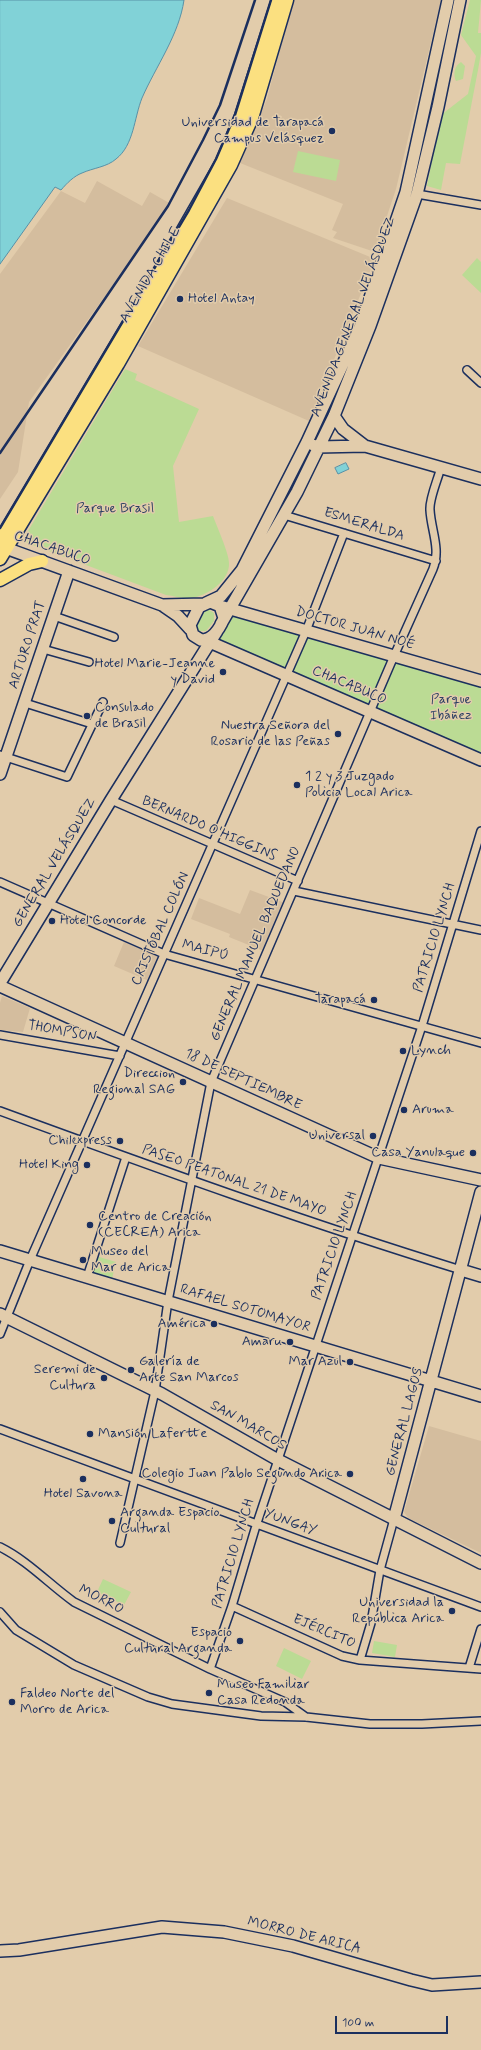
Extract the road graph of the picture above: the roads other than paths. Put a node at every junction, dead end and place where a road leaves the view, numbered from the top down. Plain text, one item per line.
1 (278, 0) edge
2 (287, 0) edge
3 (448, 0) edge
4 (460, 0) edge
5 (243, 124) junction
6 (417, 194) junction
7 (481, 205) edge
8 (467, 370) dead end
9 (481, 383) edge
10 (334, 416) junction
11 (307, 442) junction
12 (365, 446) junction
13 (318, 447) junction
14 (441, 467) junction
15 (481, 479) edge
16 (284, 515) junction
17 (344, 533) junction
18 (1, 549) edge
19 (436, 560) junction
20 (42, 561) junction
21 (69, 571) junction
22 (0, 580) edge
23 (205, 603) junction
24 (162, 604) junction
25 (225, 607) junction
26 (54, 616) junction
27 (190, 629) junction
28 (306, 631) junction
29 (114, 637) dead end
30 (207, 641) junction
31 (43, 649) junction
32 (394, 656) junction
33 (89, 662) dead end
34 (287, 676) junction
35 (481, 681) edge
36 (103, 702) dead end
37 (25, 703) junction
38 (370, 712) junction
39 (92, 724) junction
40 (3, 756) edge
41 (481, 760) edge
42 (0, 774) edge
43 (111, 800) junction
44 (481, 831) edge
45 (212, 844) junction
46 (298, 881) junction
47 (0, 882) edge
48 (294, 891) junction
49 (48, 904) junction
50 (453, 924) junction
51 (481, 930) edge
52 (164, 954) junction
53 (255, 978) junction
54 (0, 983) edge
55 (0, 986) edge
56 (422, 1026) junction
57 (0, 1035) edge
58 (125, 1042) junction
59 (481, 1043) edge
60 (120, 1056) junction
61 (211, 1082) junction
62 (0, 1111) edge
63 (82, 1141) junction
64 (126, 1157) junction
65 (379, 1158) junction
66 (190, 1180) junction
67 (481, 1180) edge
68 (481, 1192) edge
69 (352, 1236) junction
70 (0, 1251) edge
71 (30, 1260) junction
72 (461, 1270) junction
73 (481, 1276) edge
74 (87, 1277) junction
75 (168, 1301) junction
76 (4, 1316) edge
77 (0, 1334) edge
78 (316, 1346) junction
79 (431, 1381) junction
80 (155, 1391) junction
81 (481, 1396) edge
82 (0, 1429) edge
83 (278, 1460) junction
84 (134, 1479) junction
85 (394, 1519) junction
86 (256, 1524) junction
87 (120, 1543) dead end
88 (0, 1546) edge
89 (481, 1563) edge
90 (380, 1570) junction
91 (232, 1606) junction
92 (481, 1607) edge
93 (0, 1612) edge
94 (481, 1629) edge
95 (360, 1660) junction
96 (210, 1668) junction
97 (469, 1668) junction
98 (481, 1669) edge
99 (306, 1716) junction
100 (481, 1721) edge
101 (0, 1951) edge
102 (481, 1982) edge

1 - 5 main road, AVENIDA CHILE
2 - 5 main road, AVENIDA CHILE
3 - 11 main road, AVENIDA GENERAL VELÁSQUEZ
4 - 6 main road, AVENIDA GENERAL VELÁSQUEZ
5 - 18 main road, AVENIDA CHILE
6 - 7 street
6 - 10 main road, AVENIDA GENERAL VELÁSQUEZ
8 - 9 street
10 - 12 main road
10 - 13 main road, AVENIDA GENERAL VELÁSQUEZ
11 - 13 main road
11 - 23 main road, AVENIDA GENERAL VELÁSQUEZ
12 - 13 main road
12 - 14 main road
13 - 16 main road, AVENIDA GENERAL VELÁSQUEZ
14 - 15 main road
14 - 19 street, GENERAL MANUEL BAQUEDANO
16 - 17 street, ESMERALDA
16 - 25 main road, AVENIDA GENERAL VELÁSQUEZ
17 - 19 street, ESMERALDA
17 - 28 street, CRISTÓBAL COLÓN
18 - 20 main road, CHACABUCO
19 - 32 street, GENERAL MANUEL BAQUEDANO
20 - 21 main road, CHACABUCO
20 - 22 main road
21 - 24 main road, CHACABUCO
21 - 26 main road, ARTURO PRAT
23 - 24 main road, CHACABUCO
23 - 25 main road
23 - 27 main road
24 - 27 main road, CHACABUCO
25 - 28 main road, DOCTOR JUAN NOÉ
25 - 30 main road, AVENIDA GENERAL VELÁSQUEZ
26 - 29 street
26 - 31 main road, ARTURO PRAT
27 - 30 main road
28 - 32 main road, DOCTOR JUAN NOÉ
28 - 34 street, CRISTÓBAL COLÓN
30 - 34 main road, CHACABUCO
30 - 43 main road
31 - 33 street
31 - 37 main road, ARTURO PRAT
32 - 35 main road, DOCTOR JUAN NOÉ
32 - 38 street, GENERAL MANUEL BAQUEDANO
34 - 38 main road, CHACABUCO
34 - 45 street, CRISTÓBAL COLÓN
36 - 39 street
37 - 39 street
37 - 40 main road, ARTURO PRAT
38 - 41 main road, CHACABUCO
38 - 46 street, GENERAL MANUEL BAQUEDANO
39 - 40 street
40 - 42 main road, ARTURO PRAT
43 - 45 street, BERNARDO O'HIGGINS
43 - 49 main road, GENERAL VELÁSQUEZ
44 - 50 street, PATRICIO LYNCH
45 - 46 street, BERNARDO O'HIGGINS
45 - 52 street, CRISTÓBAL COLÓN
46 - 48 street, GENERAL MANUEL BAQUEDANO
47 - 49 street, MAIPÚ
48 - 50 street
48 - 53 street, GENERAL MANUEL BAQUEDANO
49 - 52 street, MAIPÚ
49 - 54 main road, GENERAL VELÁSQUEZ
50 - 51 street
50 - 56 street, PATRICIO LYNCH
52 - 53 street, MAIPÚ
52 - 58 street, CRISTÓBAL COLÓN
53 - 56 street, MAIPÚ
53 - 61 street, GENERAL MANUEL BAQUEDANO
55 - 58 main road, 18 DE SEPTIEMBRE
56 - 59 street, MAIPÚ
56 - 65 street, PATRICIO LYNCH
57 - 60 street, THOMPSON
58 - 60 street, CRISTÓBAL COLÓN
58 - 61 main road, 18 DE SEPTIEMBRE
60 - 63 street, CRISTÓBAL COLÓN
61 - 65 main road, 18 DE SEPTIEMBRE
61 - 66 street, GENERAL MANUEL BAQUEDANO
62 - 63 street, PASEO PEATONAL 21 DE MAYO
63 - 64 street, PASEO PEATONAL 21 DE MAYO
63 - 71 street, CRISTÓBAL COLÓN
64 - 66 street, PASEO PEATONAL 21 DE MAYO
64 - 74 street
65 - 67 main road, 18 DE SEPTIEMBRE
65 - 69 street, PATRICIO LYNCH
66 - 69 street, PASEO PEATONAL 21 DE MAYO
66 - 75 street, GENERAL MANUEL BAQUEDANO
68 - 72 main road, GENERAL LAGOS
69 - 72 street, PASEO PEATONAL 21 DE MAYO
69 - 78 street, PATRICIO LYNCH
70 - 71 main road, RAFAEL SOTOMAYOR
71 - 74 main road, RAFAEL SOTOMAYOR
71 - 76 street, CRISTÓBAL COLÓN
72 - 73 main road
72 - 79 main road, GENERAL LAGOS
74 - 75 main road, RAFAEL SOTOMAYOR
75 - 78 main road, RAFAEL SOTOMAYOR
75 - 80 street, GENERAL MANUEL BAQUEDANO
76 - 77 street, CRISTÓBAL COLÓN
76 - 80 main road, SAN MARCOS
78 - 79 main road, RAFAEL SOTOMAYOR
78 - 83 street, PATRICIO LYNCH
79 - 81 main road, RAFAEL SOTOMAYOR
79 - 85 main road, GENERAL LAGOS
80 - 83 main road, SAN MARCOS
80 - 84 street, GENERAL MANUEL BAQUEDANO
82 - 84 street, YUNGAY
83 - 85 main road, SAN MARCOS
83 - 86 street, PATRICIO LYNCH
84 - 86 street, YUNGAY
84 - 87 street, GENERAL MANUEL BAQUEDANO
85 - 89 main road, SAN MARCOS
85 - 90 street, GENERAL LAGOS
86 - 90 street, YUNGAY
86 - 91 street, PATRICIO LYNCH
88 - 96 street, MORRO
90 - 92 street, YUNGAY
90 - 95 street, GENERAL LAGOS
91 - 95 street, EJÉRCITO
91 - 96 street, PATRICIO LYNCH
93 - 99 street
94 - 97 street
95 - 97 street, EJÉRCITO
96 - 99 street, MORRO
97 - 98 street, EJÉRCITO
99 - 100 street
101 - 102 main road, MORRO DE ARICA

